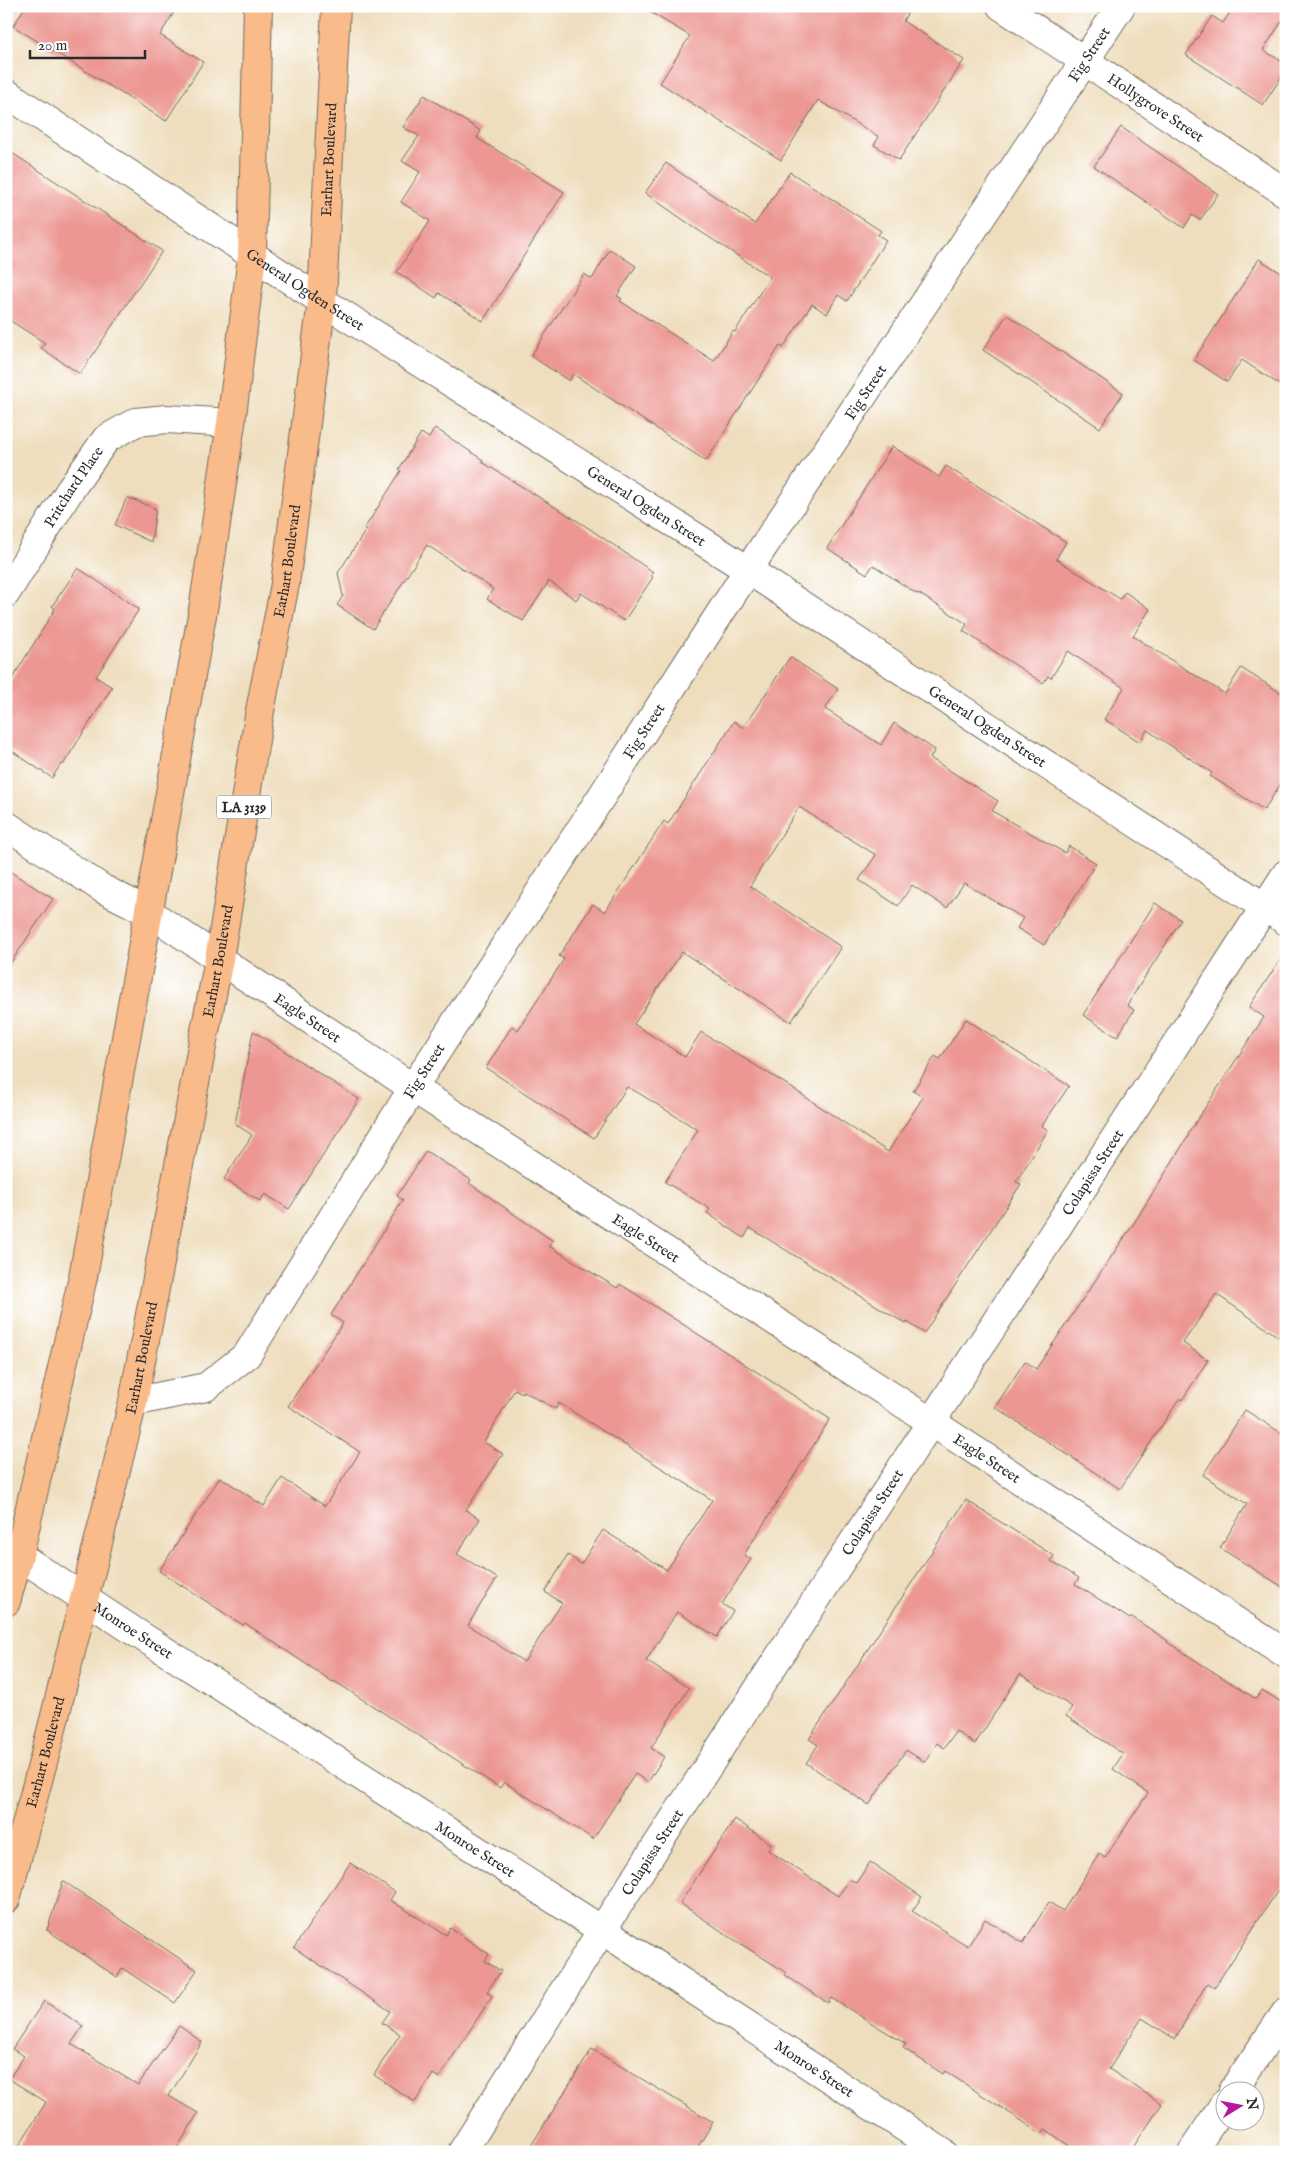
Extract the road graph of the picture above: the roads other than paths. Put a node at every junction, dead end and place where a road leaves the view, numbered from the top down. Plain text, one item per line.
1 (258, 6) edge
2 (336, 6) edge
3 (1002, 6) edge
4 (1121, 6) edge
5 (1086, 61) junction
6 (6, 93) edge
7 (1286, 193) edge
8 (252, 256) junction
9 (322, 301) junction
10 (231, 423) junction
11 (748, 570) junction
12 (6, 593) edge
13 (6, 825) edge
14 (1286, 874) edge
15 (147, 911) junction
16 (1275, 914) edge
17 (219, 959) junction
18 (413, 1088) junction
19 (133, 1402) junction
20 (930, 1421) junction
21 (13, 1551) edge
22 (85, 1598) junction
23 (6, 1602) edge
24 (1286, 1654) edge
25 (6, 1899) edge
26 (602, 1930) junction
27 (1286, 2012) edge
28 (1240, 2080) edge
29 (1214, 2119) edge
30 (462, 2152) edge
31 (942, 2152) edge
32 (1192, 2152) edge

1 - 8 main road
2 - 9 main road, Earhart Boulevard / LA 3139
3 - 5 street, Hollygrove Street
4 - 5 street, Fig Street
5 - 7 street, Hollygrove Street
5 - 11 street, Fig Street
6 - 8 street, General Ogden Street
8 - 9 street, General Ogden Street
8 - 10 main road
9 - 11 street, General Ogden Street
9 - 17 main road, Earhart Boulevard / LA 3139
10 - 12 street, Pritchard Place
10 - 15 main road
11 - 16 street, General Ogden Street
11 - 18 street, Fig Street
13 - 15 street, Eagle Street
14 - 16 street, Colapissa Street
15 - 17 street, Eagle Street
15 - 21 main road
16 - 20 street, Colapissa Street
17 - 18 street, Eagle Street
17 - 19 main road, Earhart Boulevard / LA 3139
18 - 19 street, Fig Street
18 - 20 street, Eagle Street
19 - 22 main road, Earhart Boulevard / LA 3139
20 - 24 street, Eagle Street
20 - 26 street, Colapissa Street
21 - 22 street, Monroe Street
21 - 23 main road
22 - 25 main road, Earhart Boulevard
22 - 26 street, Monroe Street
26 - 30 street, Colapissa Street
26 - 31 street, Monroe Street
27 - 28 street
29 - 32 street

